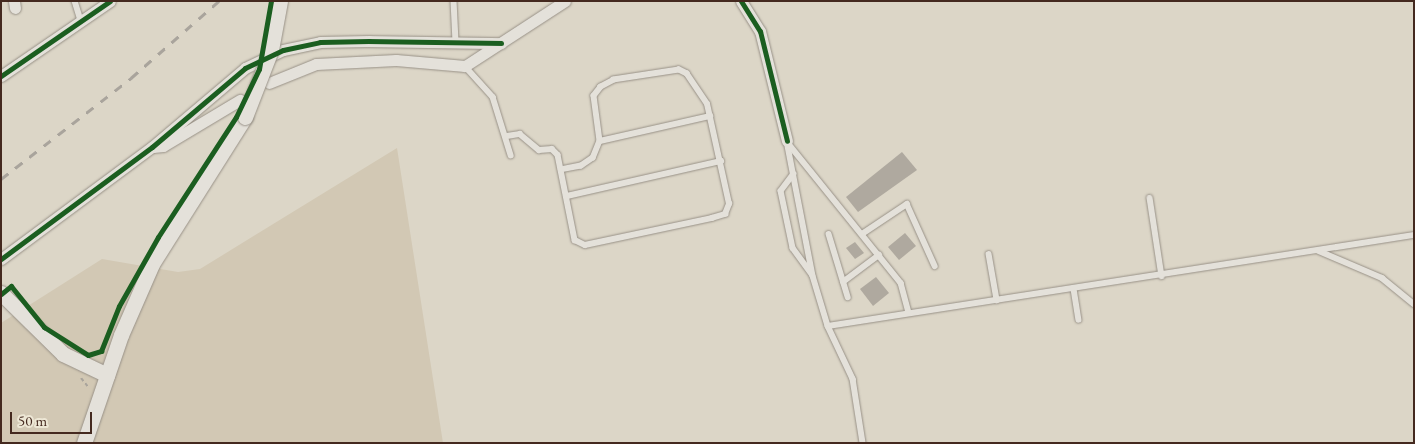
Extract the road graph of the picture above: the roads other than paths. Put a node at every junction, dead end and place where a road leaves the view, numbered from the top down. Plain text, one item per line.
1 (75, 1) edge
2 (110, 1) edge
3 (280, 1) edge
4 (454, 1) edge
5 (741, 1) edge
6 (558, 3) edge
7 (81, 21) junction
8 (456, 42) junction
9 (501, 43) junction
10 (465, 66) junction
11 (1, 76) edge
12 (269, 83) dead end
13 (240, 100) dead end
14 (710, 116) junction
15 (507, 136) junction
16 (600, 141) junction
17 (787, 141) junction
18 (152, 147) junction
19 (511, 155) dead end
20 (721, 161) junction
21 (561, 170) junction
22 (794, 174) junction
23 (567, 196) junction
24 (1150, 198) dead end
25 (829, 234) dead end
26 (862, 234) junction
27 (1414, 235) edge
28 (1316, 250) junction
29 (989, 254) dead end
30 (879, 255) junction
31 (1, 259) edge
32 (935, 266) dead end
33 (813, 276) junction
34 (1162, 276) junction
35 (844, 282) junction
36 (1074, 289) junction
37 (1, 293) edge
38 (848, 297) dead end
39 (997, 300) junction
40 (1414, 304) edge
41 (909, 313) junction
42 (1079, 320) dead end
43 (828, 326) junction
44 (107, 375) junction
45 (84, 443) edge
46 (863, 443) edge

1 - 7 lane
2 - 7 street
3 - 44 street, bridge
4 - 8 lane
5 - 17 street
6 - 9 street
7 - 11 street
8 - 9 street
8 - 18 street
9 - 10 street
10 - 12 street
10 - 15 lane
13 - 18 street
14 - 16 lane
14 - 16 lane
14 - 20 lane
15 - 19 lane
15 - 21 lane
16 - 21 lane
17 - 22 lane
17 - 26 lane
18 - 31 street
20 - 23 lane
20 - 23 lane
21 - 23 lane
22 - 33 lane
22 - 33 lane
24 - 34 lane
25 - 35 lane
26 - 30 lane
26 - 32 lane
27 - 28 lane
28 - 34 lane
28 - 40 lane
29 - 39 lane
30 - 35 lane
30 - 41 lane
33 - 43 lane
34 - 36 lane
35 - 38 lane
36 - 39 lane
36 - 42 lane
37 - 44 street
39 - 41 lane
41 - 43 lane
43 - 46 lane
44 - 45 street

